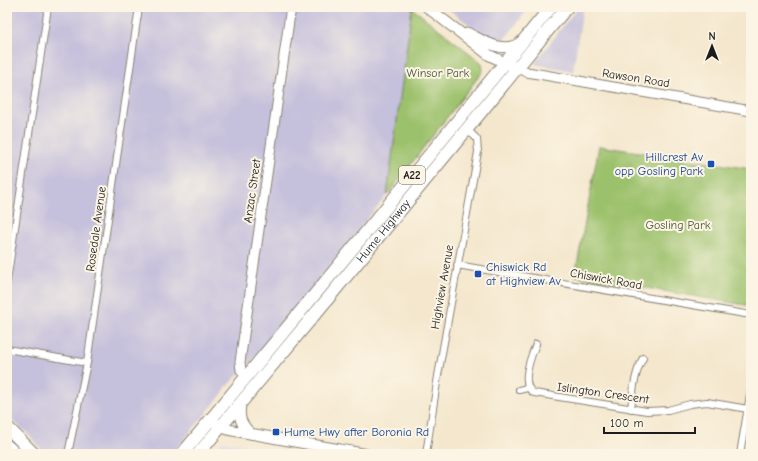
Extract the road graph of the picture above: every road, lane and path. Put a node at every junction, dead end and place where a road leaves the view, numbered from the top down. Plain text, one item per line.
1 (48, 7) edge
2 (139, 7) edge
3 (291, 7) edge
4 (428, 7) edge
5 (551, 7) edge
6 (567, 7) edge
7 (448, 23) junction
8 (523, 40) junction
9 (505, 64) junction
10 (517, 68) junction
11 (751, 110) edge
12 (465, 132) junction
13 (457, 265) junction
14 (7, 281) edge
15 (751, 315) edge
16 (536, 344) dead end
17 (7, 349) edge
18 (643, 358) dead end
19 (88, 363) junction
20 (246, 377) junction
21 (527, 388) junction
22 (751, 389) edge
23 (519, 390) dead end
24 (241, 402) junction
25 (631, 409) junction
26 (748, 410) junction
27 (216, 423) junction
28 (7, 428) edge
29 (251, 434) junction
30 (7, 446) edge
31 (16, 454) edge
32 (34, 454) edge
33 (68, 454) edge
34 (182, 454) edge
35 (198, 454) edge
36 (365, 454) edge
37 (426, 454) edge
38 (740, 454) edge

1 - 14 street
2 - 19 street, Rosedale Avenue
3 - 20 street, Anzac Street
4 - 7 main road
5 - 8 highway, Hume Highway / A22
6 - 10 highway, Hume Highway / A22
7 - 8 main road
7 - 9 main road
8 - 9 highway, Hume Highway / A22
9 - 10 main road
9 - 20 highway, Hume Highway / A22
10 - 11 street, Rawson Road
10 - 12 highway, Hume Highway / A22
12 - 13 street, Highview Avenue
12 - 24 highway, Hume Highway / A22
13 - 15 street, Chiswick Road
13 - 37 street, Highview Avenue
16 - 21 street
17 - 19 street
18 - 25 street
19 - 33 street, Rosedale Avenue
20 - 27 highway, Hume Highway / A22
21 - 23 street
21 - 25 street, Islington Crescent
22 - 26 street
24 - 27 highway, Hume Highway / A22
24 - 29 main road
25 - 26 street, Islington Crescent
26 - 38 street
27 - 29 main road
27 - 34 highway, Hume Highway / A22
27 - 35 highway, Hume Highway / A22
28 - 32 highway
29 - 36 main road
30 - 31 highway

